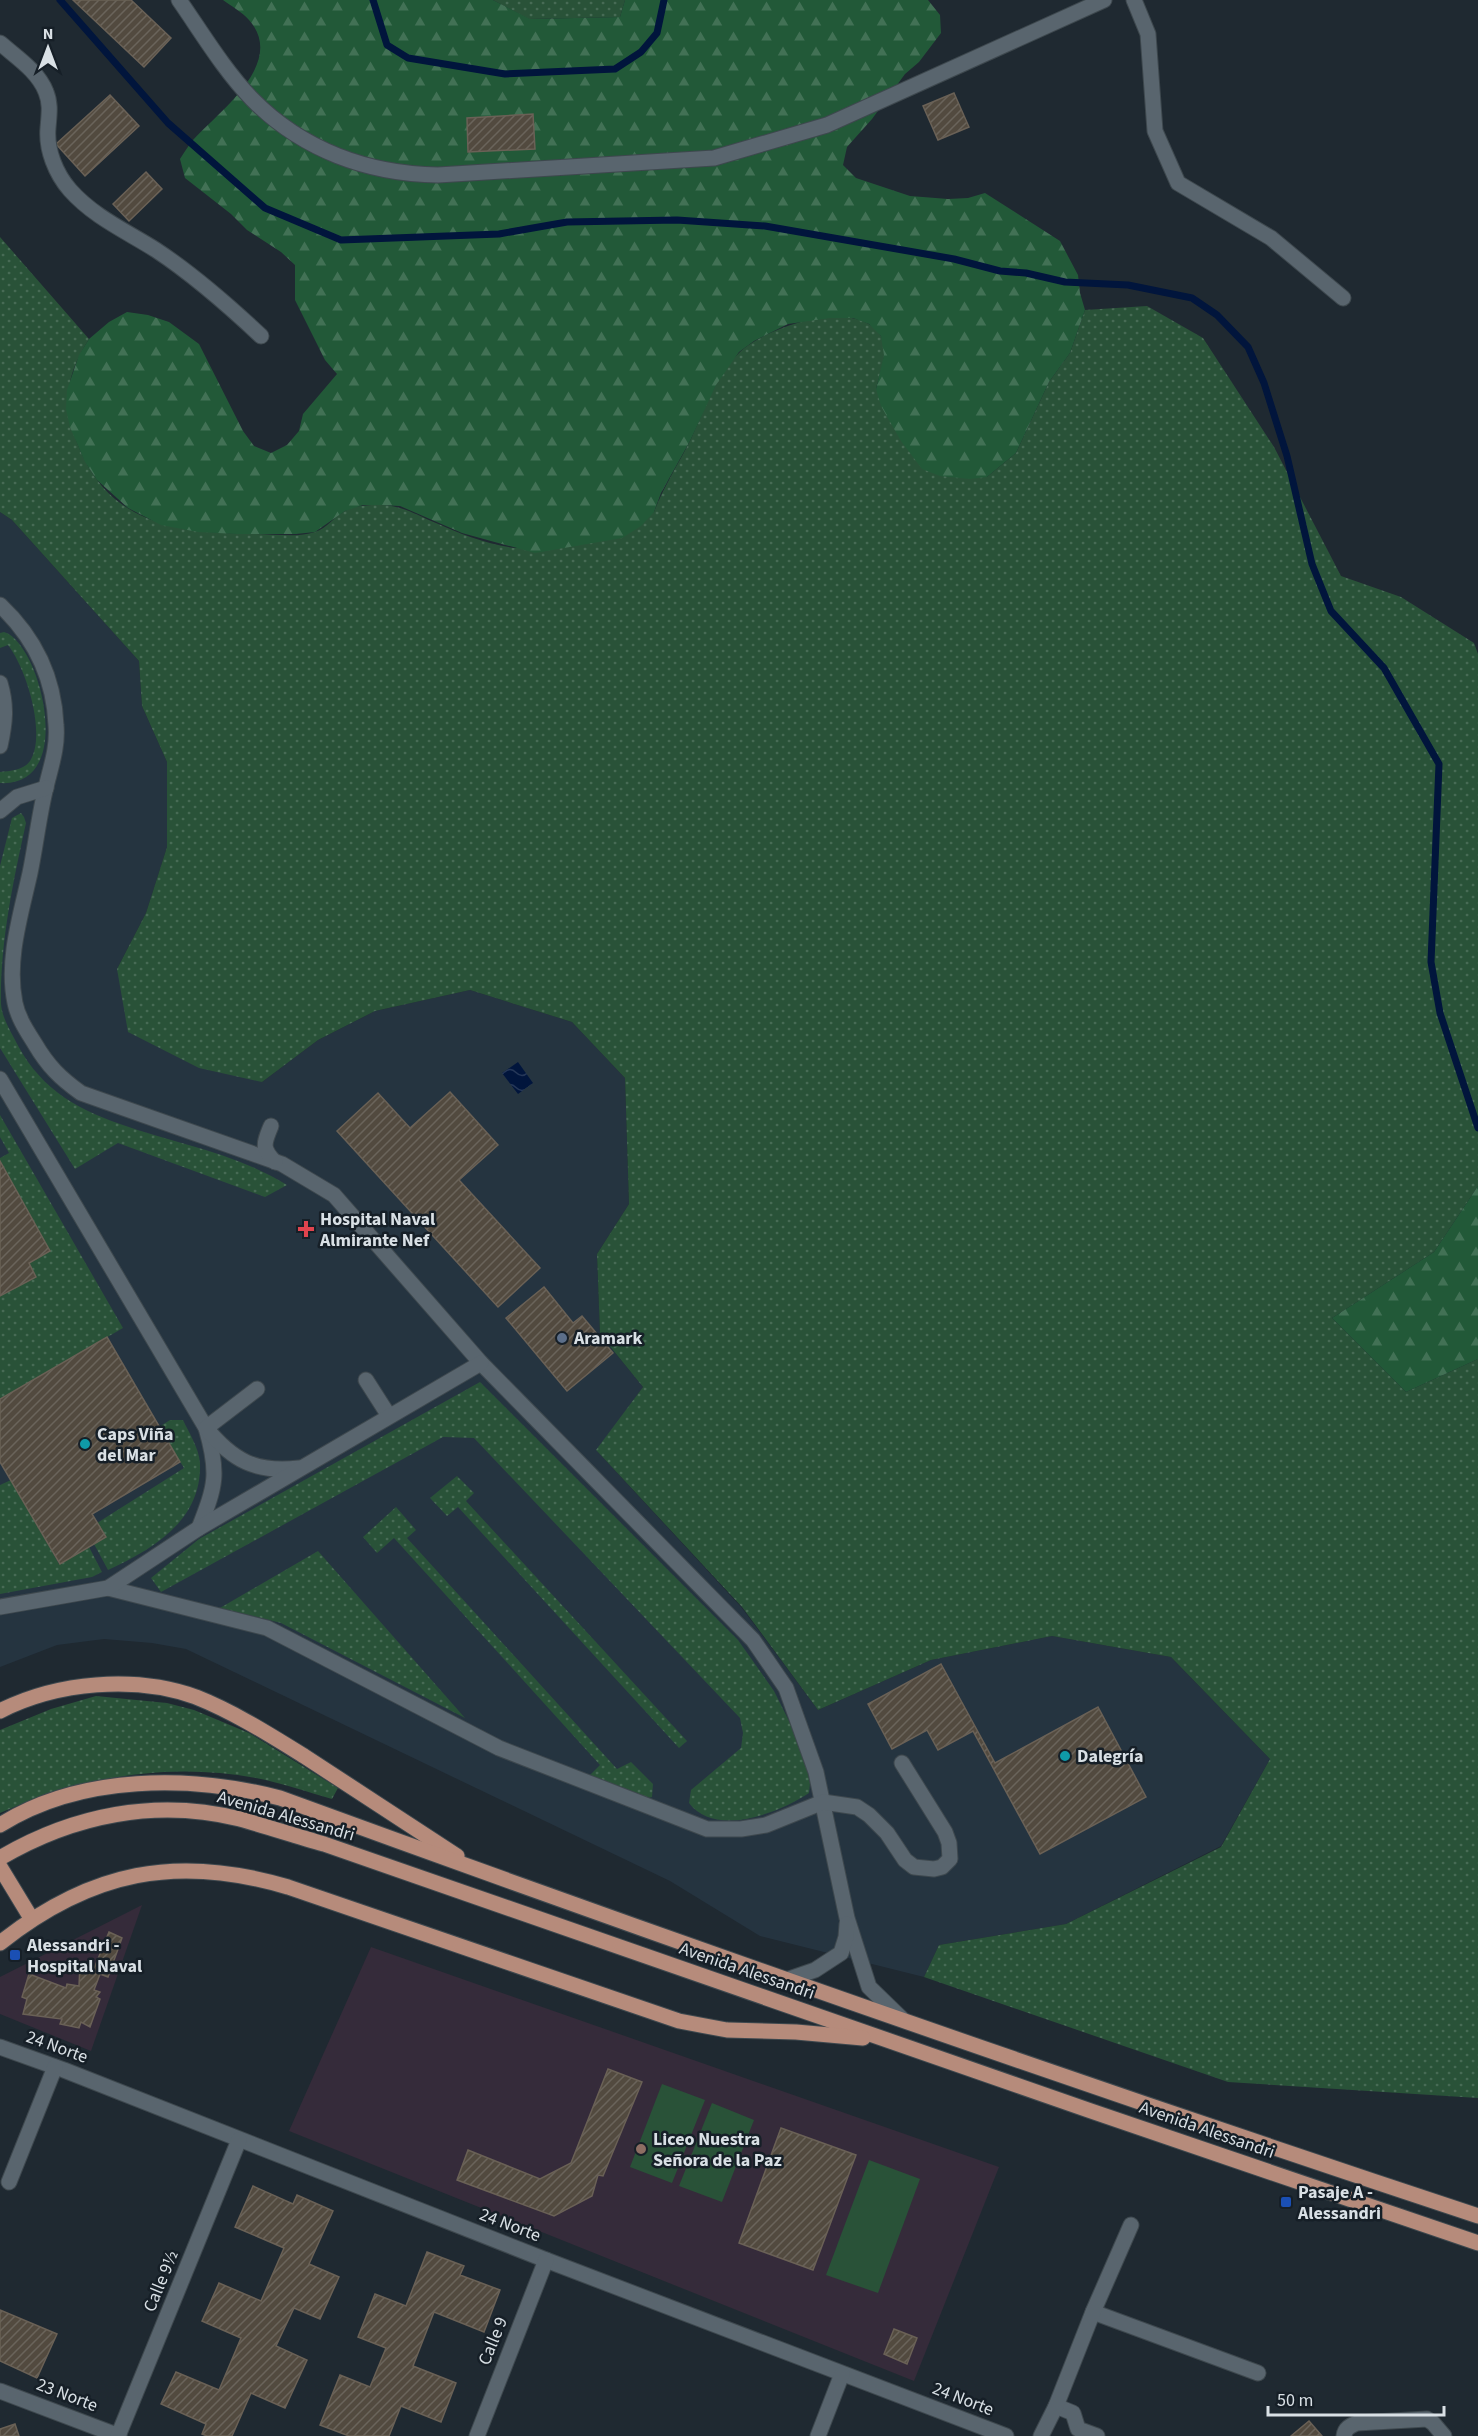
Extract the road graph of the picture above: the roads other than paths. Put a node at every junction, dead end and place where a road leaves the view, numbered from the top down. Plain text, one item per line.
1 (179, 0) edge
2 (1104, 0) edge
3 (1134, 0) edge
4 (0, 43) edge
5 (1343, 298) dead end
6 (261, 336) dead end
7 (0, 605) edge
8 (0, 683) edge
9 (0, 746) edge
10 (46, 788) junction
11 (0, 792) edge
12 (17, 797) junction
13 (0, 811) edge
14 (0, 1079) edge
15 (271, 1126) dead end
16 (275, 1162) junction
17 (481, 1363) junction
18 (366, 1380) dead end
19 (257, 1389) dead end
20 (389, 1416) junction
21 (206, 1428) junction
22 (305, 1468) junction
23 (199, 1528) junction
24 (108, 1588) junction
25 (0, 1607) edge
26 (0, 1711) edge
27 (902, 1763) dead end
28 (823, 1802) junction
29 (4, 1822) edge
30 (0, 1858) edge
31 (0, 1867) edge
32 (479, 1871) junction
33 (31, 1918) junction
34 (847, 1918) junction
35 (0, 1943) edge
36 (789, 1979) junction
37 (902, 2019) junction
38 (886, 2040) junction
39 (0, 2047) edge
40 (55, 2067) junction
41 (239, 2140) junction
42 (9, 2182) dead end
43 (1478, 2216) edge
44 (1131, 2225) dead end
45 (1478, 2243) edge
46 (546, 2260) junction
47 (1093, 2312) junction
48 (1258, 2373) dead end
49 (842, 2374) junction
50 (0, 2391) edge
51 (1056, 2406) junction
52 (119, 2436) edge
53 (477, 2436) edge
54 (818, 2436) edge
55 (1006, 2436) edge
56 (1041, 2436) edge
57 (1097, 2436) edge
58 (1344, 2436) edge
59 (1444, 2436) edge

1 - 2 street
3 - 5 street
4 - 6 street
7 - 10 street
8 - 9 street
10 - 12 street
10 - 16 street
11 - 12 street
12 - 13 street
14 - 21 street
15 - 16 street
16 - 17 street
17 - 20 street
17 - 28 street
18 - 20 street
19 - 21 street
20 - 22 street
21 - 22 street
21 - 23 street
22 - 23 street
23 - 24 street
24 - 25 street
24 - 28 street
26 - 32 main road
27 - 28 street
28 - 34 street
29 - 32 main road, Avenida Alessandri
30 - 38 main road, Avenida Alessandri
31 - 33 main road
32 - 36 main road, Avenida Alessandri
33 - 35 main road
33 - 38 main road
34 - 36 street
34 - 37 street
36 - 37 main road, Avenida Alessandri
37 - 43 main road, Avenida Alessandri
38 - 45 main road, Avenida Alessandri
39 - 40 street, 24 Norte
40 - 41 street, 24 Norte
40 - 42 street
41 - 46 street, 24 Norte
41 - 52 street, Calle 9½
44 - 47 street
46 - 49 street, 24 Norte
46 - 53 street, Calle 9
47 - 48 street
47 - 51 street
49 - 54 street
49 - 55 street, 24 Norte
50 - 52 street, 23 Norte
51 - 56 street
51 - 57 street
58 - 59 street

